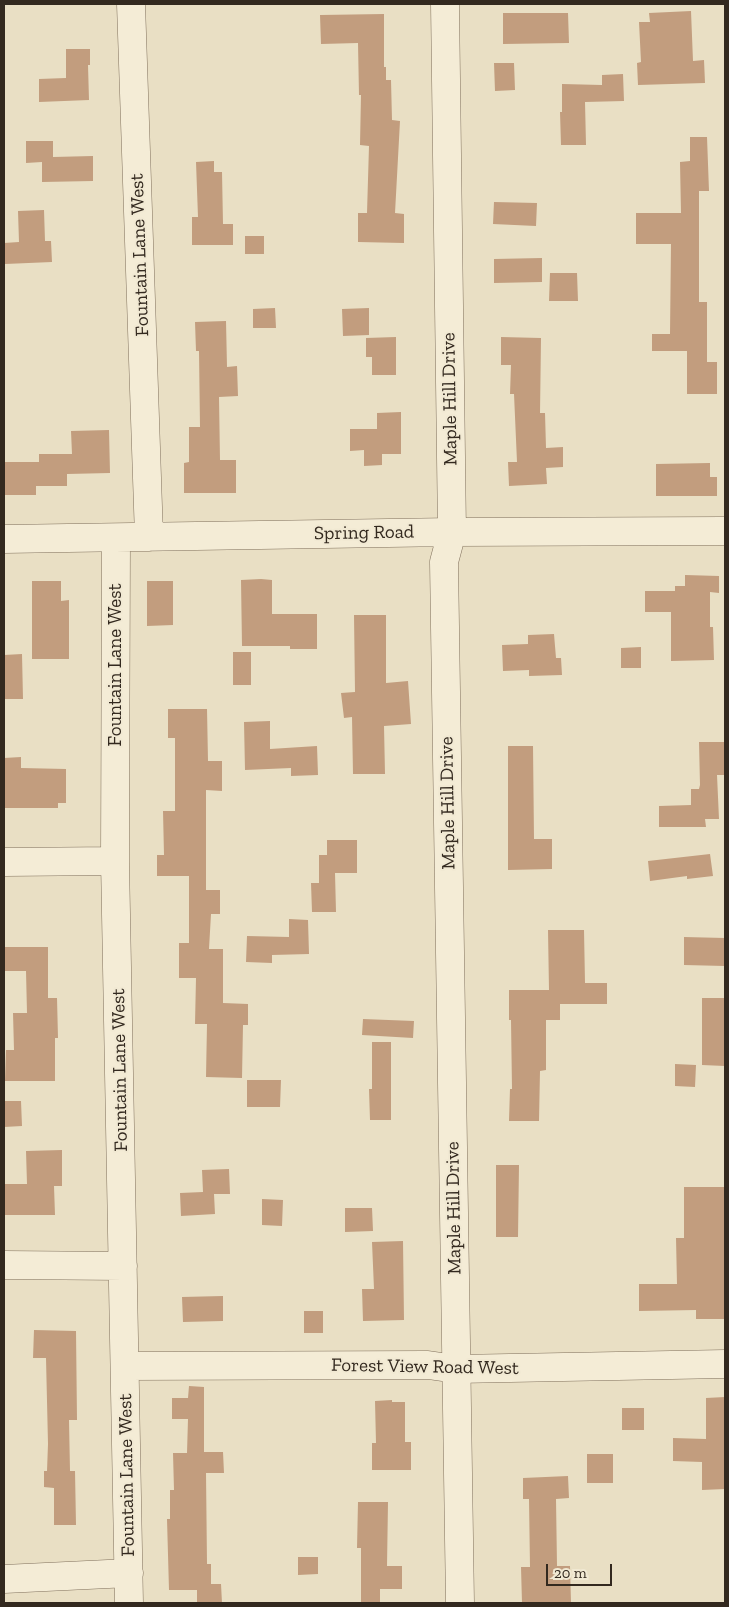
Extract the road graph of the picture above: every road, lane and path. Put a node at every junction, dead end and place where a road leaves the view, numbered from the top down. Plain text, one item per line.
1 (131, 4) edge
2 (444, 4) edge
3 (725, 531) edge
4 (452, 532) junction
5 (149, 537) junction
6 (4, 538) edge
7 (116, 538) junction
8 (116, 861) junction
9 (4, 862) edge
10 (4, 1265) edge
11 (123, 1266) junction
12 (725, 1364) edge
13 (125, 1366) junction
14 (456, 1369) junction
15 (129, 1573) junction
16 (4, 1579) edge
17 (129, 1603) edge
18 (460, 1603) edge

1 - 5 street, Fountain Lane West
2 - 4 street, Maple Hill Drive
3 - 4 street, Spring Road
4 - 5 street, Spring Road
4 - 14 street, Maple Hill Drive
5 - 7 street, Spring Road
6 - 7 street, Spring Road
7 - 8 street, Fountain Lane West
8 - 9 street
8 - 11 street, Fountain Lane West
10 - 11 street
11 - 13 street, Fountain Lane West
12 - 14 street, Forest View Road West
13 - 14 street, Forest View Road West
13 - 15 street, Fountain Lane West
14 - 18 street, Maple Hill Drive
15 - 16 street
15 - 17 street, Fountain Lane West

